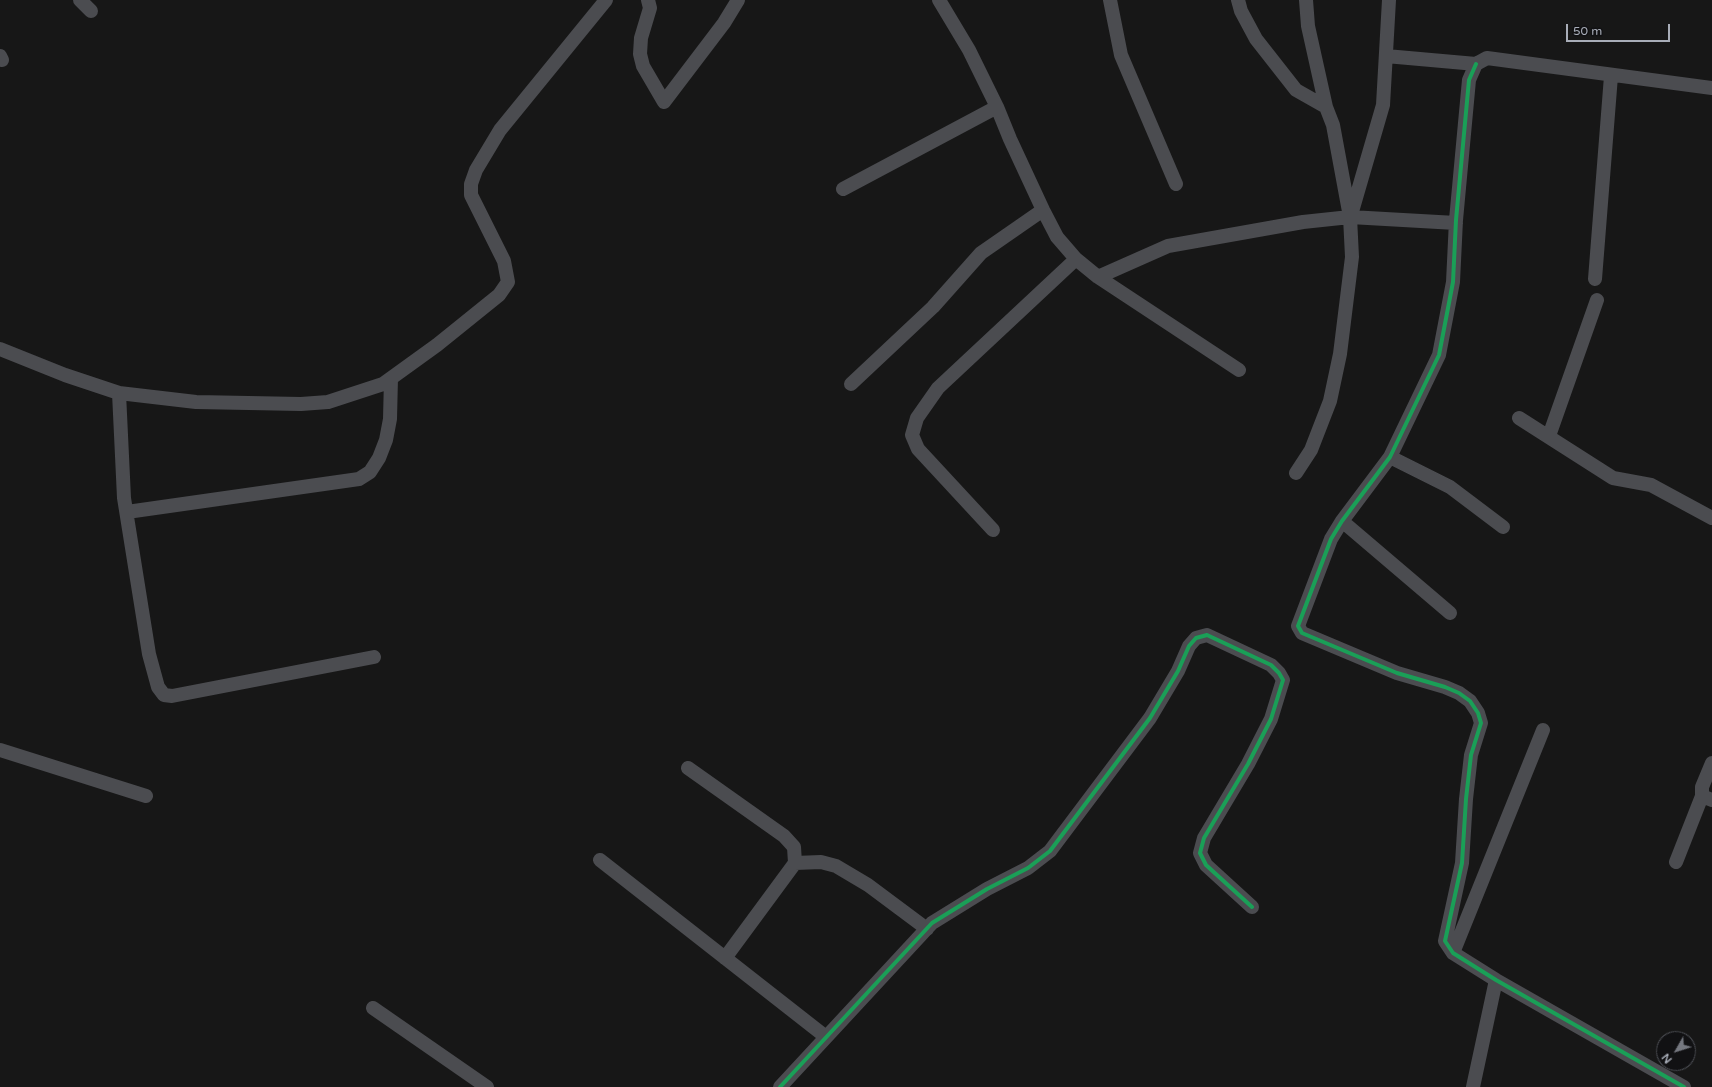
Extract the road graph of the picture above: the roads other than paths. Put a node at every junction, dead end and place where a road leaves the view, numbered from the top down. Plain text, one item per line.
1 (80, 0) edge
2 (606, 0) edge
3 (648, 0) edge
4 (738, 0) edge
5 (939, 0) edge
6 (1110, 0) edge
7 (1238, 0) edge
8 (1306, 0) edge
9 (1389, 0) edge
10 (91, 11) dead end
11 (1386, 56) junction
12 (1476, 64) junction
13 (1611, 76) junction
14 (1712, 88) edge
15 (997, 107) junction
16 (1326, 107) junction
17 (1176, 184) dead end
18 (843, 190) dead end
19 (1043, 210) junction
20 (1350, 217) junction
21 (1456, 223) junction
22 (1076, 260) junction
23 (1098, 277) junction
24 (1595, 278) dead end
25 (1597, 300) dead end
26 (0, 349) edge
27 (1239, 370) dead end
28 (391, 378) junction
29 (851, 384) dead end
30 (119, 393) junction
31 (1519, 418) dead end
32 (1549, 436) junction
33 (1390, 457) junction
34 (1296, 473) dead end
35 (127, 512) junction
36 (1712, 518) edge
37 (1342, 521) junction
38 (1503, 527) dead end
39 (994, 530) dead end
40 (1450, 613) dead end
41 (374, 657) dead end
42 (1542, 730) dead end
43 (0, 750) edge
44 (1712, 763) edge
45 (688, 768) dead end
46 (146, 796) dead end
47 (1707, 798) edge
48 (600, 860) dead end
49 (1676, 862) dead end
50 (795, 863) junction
51 (1252, 907) dead end
52 (927, 929) junction
53 (1453, 954) junction
54 (725, 958) junction
55 (1496, 980) junction
56 (373, 1008) dead end
57 (826, 1037) junction
58 (487, 1087) edge
59 (780, 1087) edge
60 (1473, 1087) edge
61 (1684, 1087) edge

1 - 10 street
2 - 28 street
3 - 4 street
5 - 15 street
6 - 17 street
7 - 16 street
8 - 16 street
9 - 11 street
11 - 12 street
11 - 20 street
12 - 13 street
12 - 21 street
13 - 14 street
13 - 24 street
15 - 18 street
15 - 19 street
16 - 20 street
19 - 22 street
19 - 29 street
20 - 21 street
20 - 23 street
20 - 34 street
21 - 33 street
22 - 23 street
22 - 39 street
23 - 27 street
25 - 32 street
26 - 30 street
28 - 30 street
28 - 35 street
30 - 35 street
31 - 32 street
32 - 36 street
33 - 37 street
33 - 38 street
35 - 41 street
37 - 40 street
37 - 53 street
42 - 53 street
43 - 46 street
44 - 47 street
45 - 50 street
47 - 49 street
48 - 54 street
50 - 52 street
50 - 54 street
51 - 52 street
52 - 57 street
53 - 55 street
54 - 57 street
55 - 60 street
55 - 61 street
56 - 58 street
57 - 59 street

